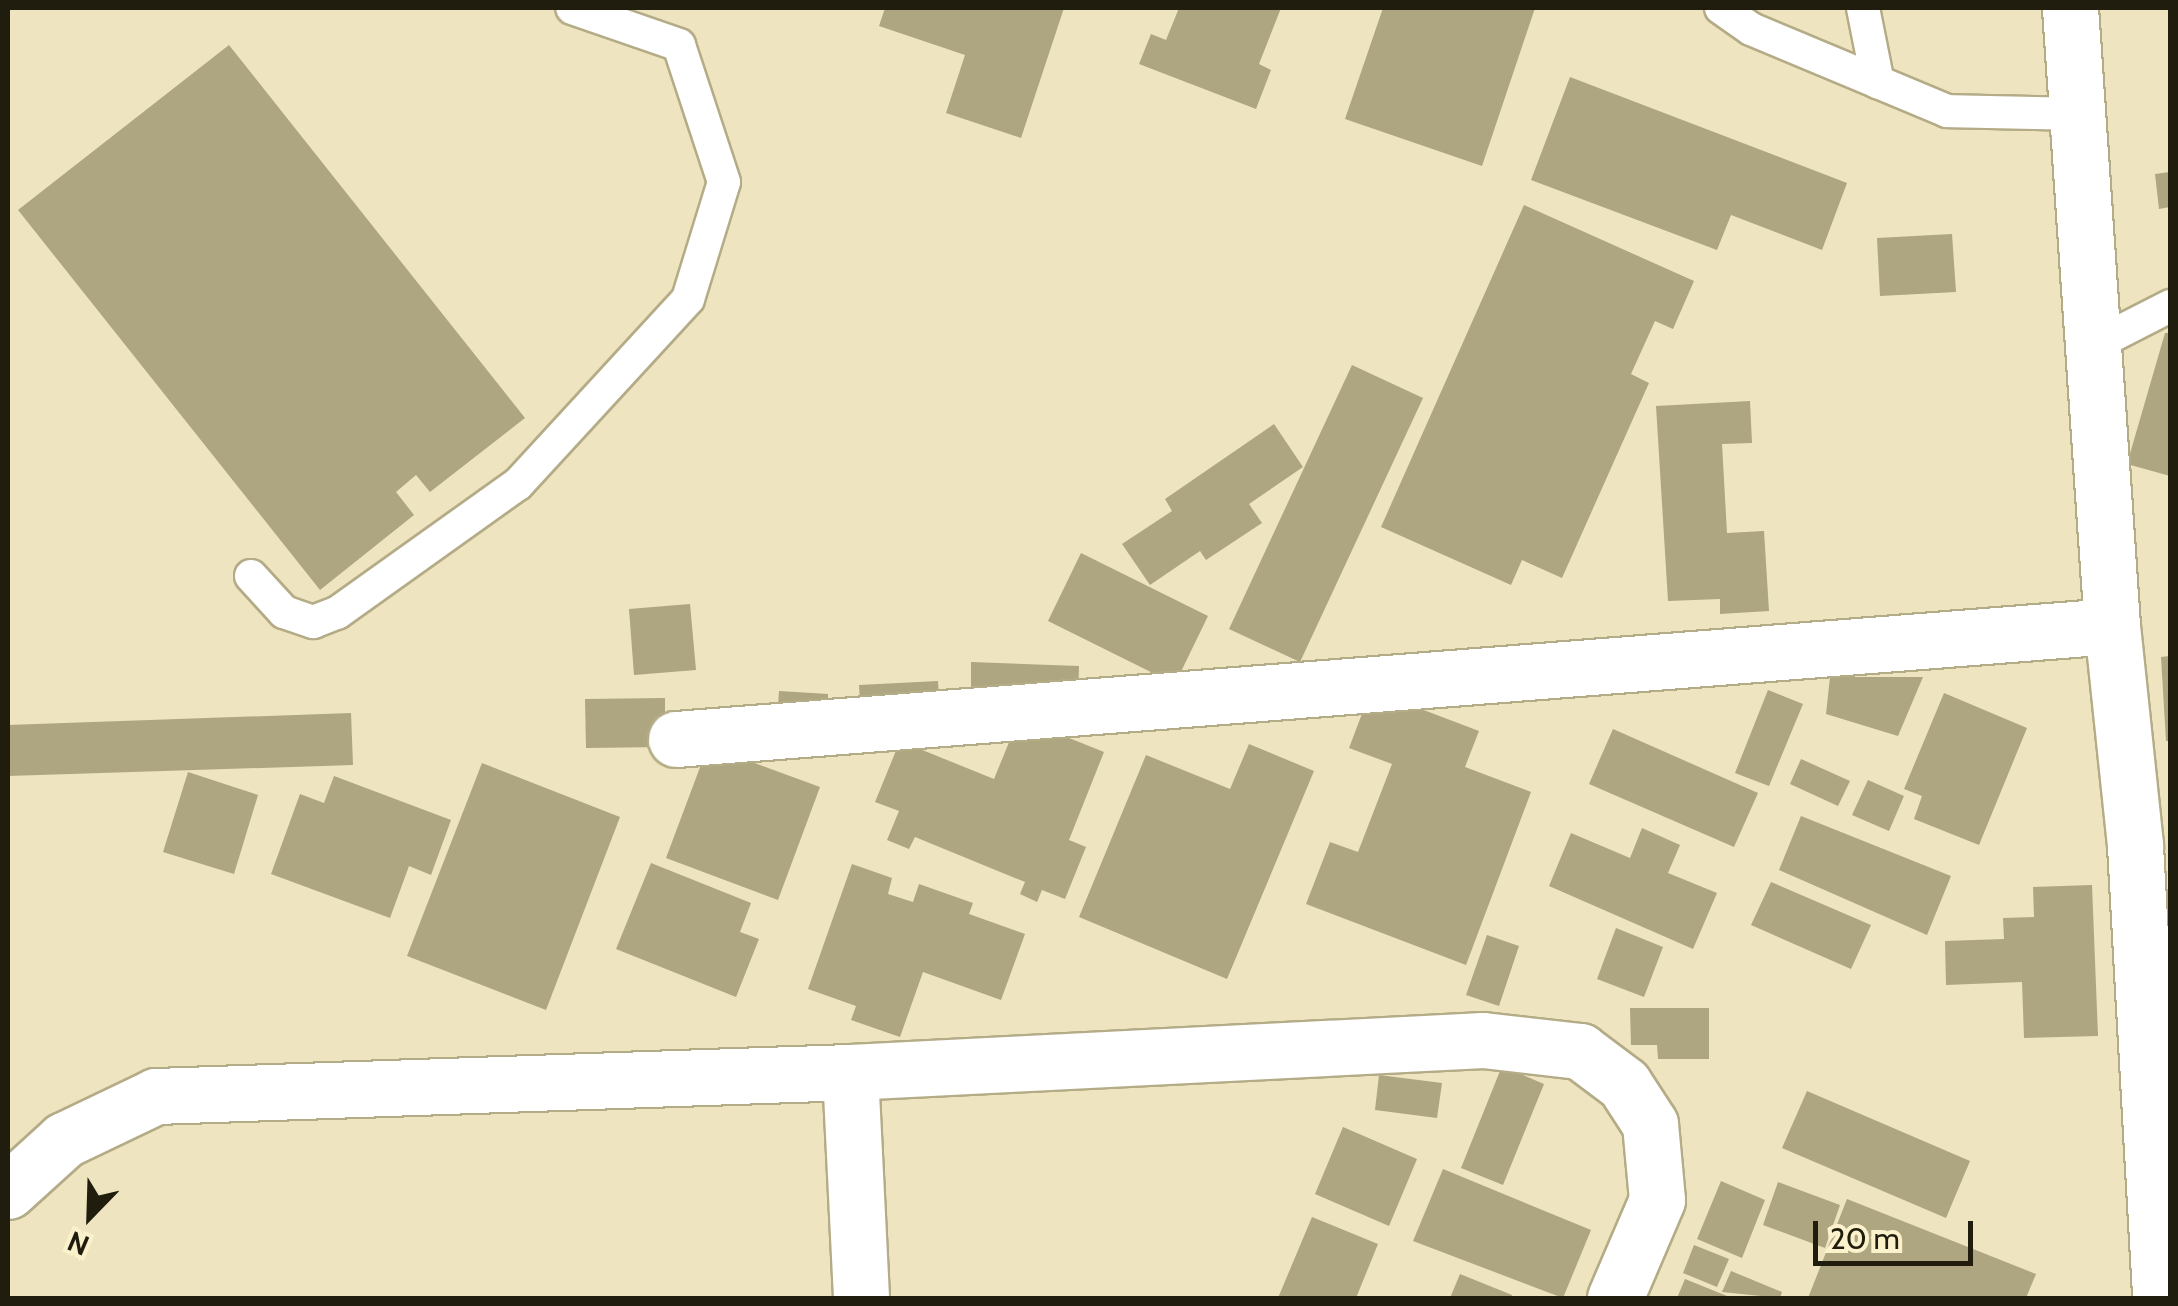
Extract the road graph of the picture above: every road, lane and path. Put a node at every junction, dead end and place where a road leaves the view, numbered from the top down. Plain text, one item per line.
1 (572, 8) edge
2 (1721, 8) edge
3 (1863, 8) edge
4 (2070, 8) edge
5 (1878, 84) junction
6 (2076, 114) junction
7 (2170, 306) edge
8 (2092, 346) junction
9 (251, 576) dead end
10 (2112, 626) junction
11 (676, 739) dead end
12 (2153, 845) edge
13 (850, 1072) junction
14 (8, 1190) edge
15 (861, 1298) edge
16 (1615, 1298) edge
17 (2160, 1298) edge

1 - 9 lane
2 - 5 lane
3 - 5 lane
4 - 6 street
5 - 6 lane
6 - 8 street
7 - 8 lane
8 - 10 street
10 - 11 street
10 - 12 street
12 - 17 street
13 - 14 street
13 - 15 street
13 - 16 street

